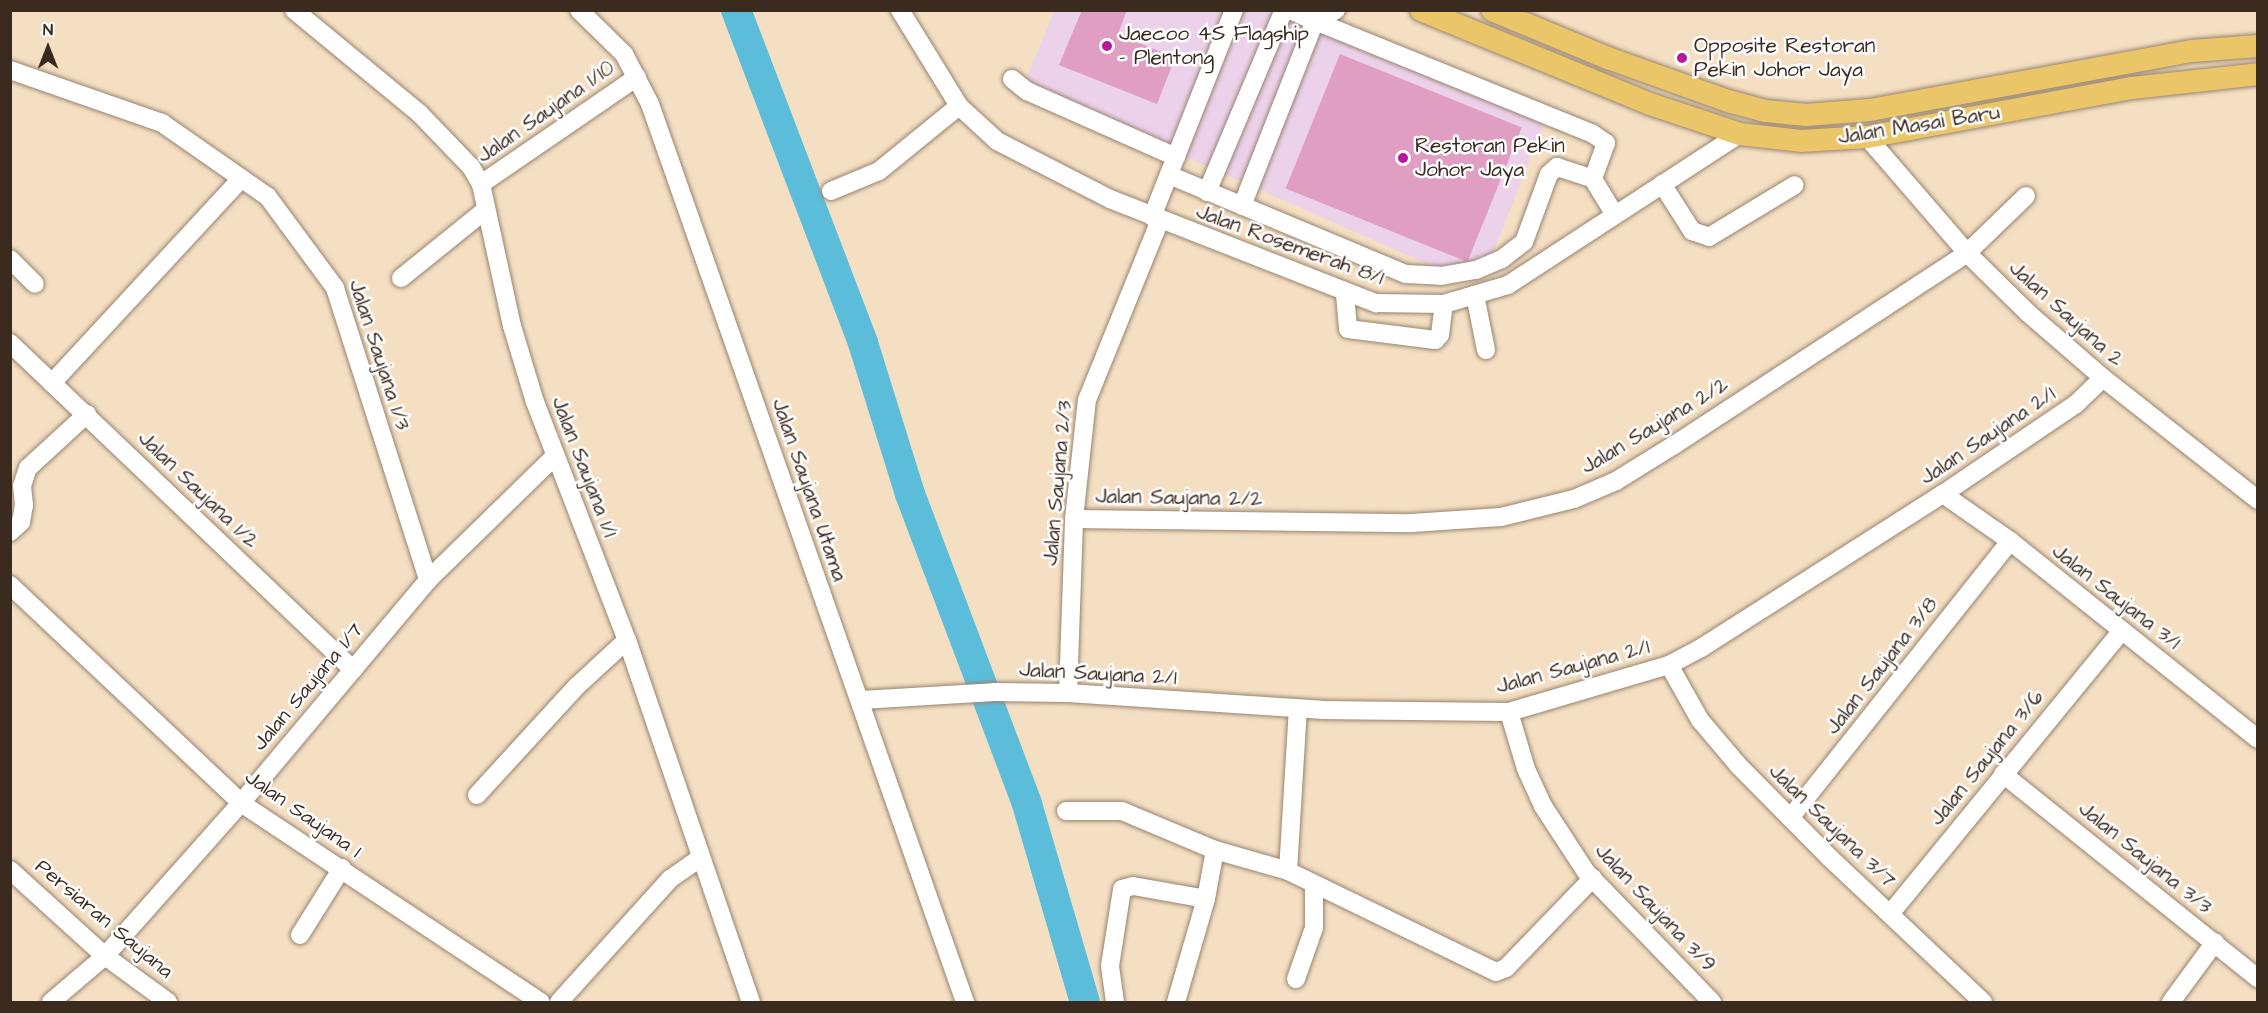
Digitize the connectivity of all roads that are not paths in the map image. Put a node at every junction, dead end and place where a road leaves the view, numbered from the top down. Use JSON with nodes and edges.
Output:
{"nodes":[{"id":1,"x":294,"y":10,"type":"edge"},
{"id":2,"x":579,"y":10,"type":"edge"},
{"id":3,"x":900,"y":10,"type":"edge"},
{"id":4,"x":1234,"y":10,"type":"edge"},
{"id":5,"x":1284,"y":10,"type":"edge"},
{"id":6,"x":1290,"y":10,"type":"edge"},
{"id":7,"x":1336,"y":10,"type":"edge"},
{"id":8,"x":1421,"y":10,"type":"edge"},
{"id":9,"x":1492,"y":10,"type":"edge"},
{"id":10,"x":1316,"y":21,"type":"junction"},
{"id":11,"x":2258,"y":46,"type":"edge"},
{"id":12,"x":10,"y":70,"type":"edge"},
{"id":13,"x":2258,"y":74,"type":"edge"},
{"id":14,"x":636,"y":77,"type":"junction"},
{"id":15,"x":1012,"y":79,"type":"dead end"},
{"id":16,"x":959,"y":106,"type":"junction"},
{"id":17,"x":1740,"y":134,"type":"junction"},
{"id":18,"x":1867,"y":137,"type":"junction"},
{"id":19,"x":1176,"y":157,"type":"junction"},
{"id":20,"x":1169,"y":175,"type":"junction"},
{"id":21,"x":241,"y":179,"type":"junction"},
{"id":22,"x":1593,"y":179,"type":"junction"},
{"id":23,"x":481,"y":184,"type":"junction"},
{"id":24,"x":1662,"y":184,"type":"junction"},
{"id":25,"x":1795,"y":185,"type":"dead end"},
{"id":26,"x":831,"y":191,"type":"dead end"},
{"id":27,"x":1208,"y":192,"type":"junction"},
{"id":28,"x":2026,"y":196,"type":"dead end"},
{"id":29,"x":1242,"y":206,"type":"junction"},
{"id":30,"x":484,"y":211,"type":"junction"},
{"id":31,"x":1615,"y":215,"type":"junction"},
{"id":32,"x":1156,"y":218,"type":"junction"},
{"id":33,"x":1967,"y":253,"type":"junction"},
{"id":34,"x":10,"y":259,"type":"edge"},
{"id":35,"x":401,"y":278,"type":"dead end"},
{"id":36,"x":35,"y":284,"type":"dead end"},
{"id":37,"x":1345,"y":294,"type":"junction"},
{"id":38,"x":1474,"y":295,"type":"junction"},
{"id":39,"x":1444,"y":304,"type":"junction"},
{"id":40,"x":10,"y":343,"type":"edge"},
{"id":41,"x":1486,"y":350,"type":"dead end"},
{"id":42,"x":2103,"y":378,"type":"junction"},
{"id":43,"x":52,"y":383,"type":"junction"},
{"id":44,"x":87,"y":414,"type":"junction"},
{"id":45,"x":554,"y":457,"type":"junction"},
{"id":46,"x":1943,"y":494,"type":"junction"},
{"id":47,"x":2258,"y":500,"type":"edge"},
{"id":48,"x":1074,"y":519,"type":"junction"},
{"id":49,"x":10,"y":532,"type":"edge"},
{"id":50,"x":2010,"y":541,"type":"junction"},
{"id":51,"x":428,"y":580,"type":"junction"},
{"id":52,"x":10,"y":585,"type":"edge"},
{"id":53,"x":2121,"y":632,"type":"junction"},
{"id":54,"x":627,"y":640,"type":"junction"},
{"id":55,"x":1669,"y":665,"type":"junction"},
{"id":56,"x":353,"y":670,"type":"junction"},
{"id":57,"x":1068,"y":693,"type":"junction"},
{"id":58,"x":861,"y":700,"type":"junction"},
{"id":59,"x":1298,"y":709,"type":"junction"},
{"id":60,"x":1509,"y":712,"type":"junction"},
{"id":61,"x":2258,"y":739,"type":"edge"},
{"id":62,"x":2003,"y":774,"type":"junction"},
{"id":63,"x":477,"y":795,"type":"dead end"},
{"id":64,"x":242,"y":803,"type":"junction"},
{"id":65,"x":1066,"y":811,"type":"dead end"},
{"id":66,"x":1790,"y":818,"type":"junction"},
{"id":67,"x":1215,"y":850,"type":"junction"},
{"id":68,"x":700,"y":858,"type":"junction"},
{"id":69,"x":342,"y":868,"type":"junction"},
{"id":70,"x":10,"y":870,"type":"edge"},
{"id":71,"x":1288,"y":871,"type":"junction"},
{"id":72,"x":1593,"y":878,"type":"junction"},
{"id":73,"x":1314,"y":886,"type":"junction"},
{"id":74,"x":1206,"y":899,"type":"junction"},
{"id":75,"x":1890,"y":914,"type":"junction"},
{"id":76,"x":300,"y":935,"type":"dead end"},
{"id":77,"x":2215,"y":942,"type":"junction"},
{"id":78,"x":105,"y":956,"type":"junction"},
{"id":79,"x":2258,"y":978,"type":"edge"},
{"id":80,"x":1296,"y":979,"type":"dead end"},
{"id":81,"x":51,"y":1002,"type":"edge"},
{"id":82,"x":168,"y":1002,"type":"edge"},
{"id":83,"x":541,"y":1002,"type":"edge"},
{"id":84,"x":559,"y":1002,"type":"edge"},
{"id":85,"x":751,"y":1002,"type":"edge"},
{"id":86,"x":965,"y":1002,"type":"edge"},
{"id":87,"x":1115,"y":1002,"type":"edge"},
{"id":88,"x":1176,"y":1002,"type":"edge"},
{"id":89,"x":1712,"y":1002,"type":"edge"},
{"id":90,"x":1983,"y":1002,"type":"edge"},
{"id":91,"x":2171,"y":1002,"type":"edge"}],
"edges":[{"from":1,"to":23,"type":"street","name":"Jalan Saujana 1/1"},
{"from":2,"to":14,"type":"street","name":"Jalan Saujana Utama"},
{"from":3,"to":16,"type":"street","name":"Jalan Rosemerah 8/1"},
{"from":4,"to":19,"type":"street","name":"Jalan Saujana 2/3"},
{"from":5,"to":27,"type":"street"},
{"from":6,"to":10,"type":"street"},
{"from":7,"to":10,"type":"street"},
{"from":8,"to":17,"type":"main road","name":"Jalan Masai Baru"},
{"from":9,"to":11,"type":"main road","name":"Jalan Masai Baru"},
{"from":10,"to":22,"type":"street"},
{"from":10,"to":29,"type":"street"},
{"from":12,"to":21,"type":"street","name":"Jalan Saujana 1/3"},
{"from":13,"to":18,"type":"main road","name":"Jalan Masai Baru"},
{"from":14,"to":23,"type":"street","name":"Jalan Saujana 1/10"},
{"from":14,"to":58,"type":"street","name":"Jalan Saujana Utama"},
{"from":15,"to":19,"type":"street"},
{"from":16,"to":26,"type":"street"},
{"from":16,"to":32,"type":"street","name":"Jalan Rosemerah 8/1"},
{"from":17,"to":18,"type":"main road","name":"Jalan Masai Baru"},
{"from":17,"to":24,"type":"street","name":"Jalan Rosemerah 8/1"},
{"from":18,"to":33,"type":"street","name":"Jalan Saujana 2"},
{"from":19,"to":20,"type":"street","name":"Jalan Saujana 2/3"},
{"from":20,"to":27,"type":"street"},
{"from":20,"to":32,"type":"street","name":"Jalan Saujana 2/3"},
{"from":21,"to":43,"type":"street"},
{"from":21,"to":51,"type":"street","name":"Jalan Saujana 1/3"},
{"from":22,"to":29,"type":"street"},
{"from":22,"to":31,"type":"street"},
{"from":23,"to":30,"type":"street","name":"Jalan Saujana 1/1"},
{"from":24,"to":25,"type":"street"},
{"from":24,"to":31,"type":"street","name":"Jalan Rosemerah 8/1"},
{"from":27,"to":29,"type":"street"},
{"from":28,"to":33,"type":"street","name":"Jalan Saujana 2/2"},
{"from":30,"to":35,"type":"street"},
{"from":30,"to":45,"type":"street","name":"Jalan Saujana 1/1"},
{"from":31,"to":38,"type":"street","name":"Jalan Rosemerah 8/1"},
{"from":32,"to":37,"type":"street","name":"Jalan Rosemerah 8/1"},
{"from":32,"to":48,"type":"street","name":"Jalan Saujana 2/3"},
{"from":33,"to":42,"type":"street","name":"Jalan Saujana 2"},
{"from":33,"to":48,"type":"street","name":"Jalan Saujana 2/2"},
{"from":34,"to":36,"type":"street"},
{"from":37,"to":39,"type":"street","name":"Jalan Rosemerah 8/1"},
{"from":37,"to":39,"type":"street"},
{"from":38,"to":39,"type":"street","name":"Jalan Rosemerah 8/1"},
{"from":38,"to":41,"type":"street"},
{"from":40,"to":43,"type":"street","name":"Jalan Saujana 1/2"},
{"from":42,"to":46,"type":"street","name":"Jalan Saujana 2/1"},
{"from":42,"to":47,"type":"street","name":"Jalan Saujana 2"},
{"from":43,"to":44,"type":"street","name":"Jalan Saujana 1/2"},
{"from":44,"to":49,"type":"street"},
{"from":44,"to":56,"type":"street","name":"Jalan Saujana 1/2"},
{"from":45,"to":51,"type":"street","name":"Jalan Saujana 1/7"},
{"from":45,"to":54,"type":"street","name":"Jalan Saujana 1/1"},
{"from":46,"to":50,"type":"street","name":"Jalan Saujana 3/1"},
{"from":46,"to":55,"type":"street","name":"Jalan Saujana 2/1"},
{"from":48,"to":57,"type":"street","name":"Jalan Saujana 2/3"},
{"from":50,"to":53,"type":"street","name":"Jalan Saujana 3/1"},
{"from":50,"to":66,"type":"street","name":"Jalan Saujana 3/8"},
{"from":51,"to":56,"type":"street","name":"Jalan Saujana 1/7"},
{"from":52,"to":64,"type":"street","name":"Jalan Saujana 1"},
{"from":53,"to":61,"type":"street","name":"Jalan Saujana 3/1"},
{"from":53,"to":62,"type":"street","name":"Jalan Saujana 3/6"},
{"from":54,"to":63,"type":"street"},
{"from":54,"to":68,"type":"street","name":"Jalan Saujana 1/1"},
{"from":55,"to":60,"type":"street","name":"Jalan Saujana 2/1"},
{"from":55,"to":66,"type":"street","name":"Jalan Saujana 3/7"},
{"from":56,"to":64,"type":"street","name":"Jalan Saujana 1/7"},
{"from":57,"to":58,"type":"street","name":"Jalan Saujana 2/1"},
{"from":57,"to":59,"type":"street","name":"Jalan Saujana 2/1"},
{"from":58,"to":86,"type":"street","name":"Jalan Saujana Utama"},
{"from":59,"to":60,"type":"street","name":"Jalan Saujana 2/1"},
{"from":59,"to":71,"type":"street"},
{"from":60,"to":72,"type":"street","name":"Jalan Saujana 3/9"},
{"from":62,"to":75,"type":"street","name":"Jalan Saujana 3/6"},
{"from":62,"to":77,"type":"street","name":"Jalan Saujana 3/3"},
{"from":64,"to":69,"type":"street","name":"Jalan Saujana 1"},
{"from":64,"to":78,"type":"street","name":"Jalan Saujana 1/7"},
{"from":65,"to":67,"type":"street"},
{"from":66,"to":75,"type":"street","name":"Jalan Saujana 3/7"},
{"from":67,"to":71,"type":"street"},
{"from":67,"to":74,"type":"street"},
{"from":68,"to":84,"type":"street"},
{"from":68,"to":85,"type":"street","name":"Jalan Saujana 1/1"},
{"from":69,"to":76,"type":"street"},
{"from":69,"to":83,"type":"street","name":"Jalan Saujana 1"},
{"from":70,"to":78,"type":"street","name":"Persiaran Saujana"},
{"from":71,"to":73,"type":"street"},
{"from":72,"to":73,"type":"street"},
{"from":72,"to":89,"type":"street","name":"Jalan Saujana 3/9"},
{"from":73,"to":80,"type":"street"},
{"from":74,"to":87,"type":"street"},
{"from":74,"to":88,"type":"street"},
{"from":75,"to":90,"type":"street","name":"Jalan Saujana 3/7"},
{"from":77,"to":79,"type":"street","name":"Jalan Saujana 3/3"},
{"from":77,"to":91,"type":"street"},
{"from":78,"to":81,"type":"street","name":"Jalan Saujana 1/7"},
{"from":78,"to":82,"type":"street","name":"Persiaran Saujana"}]}
